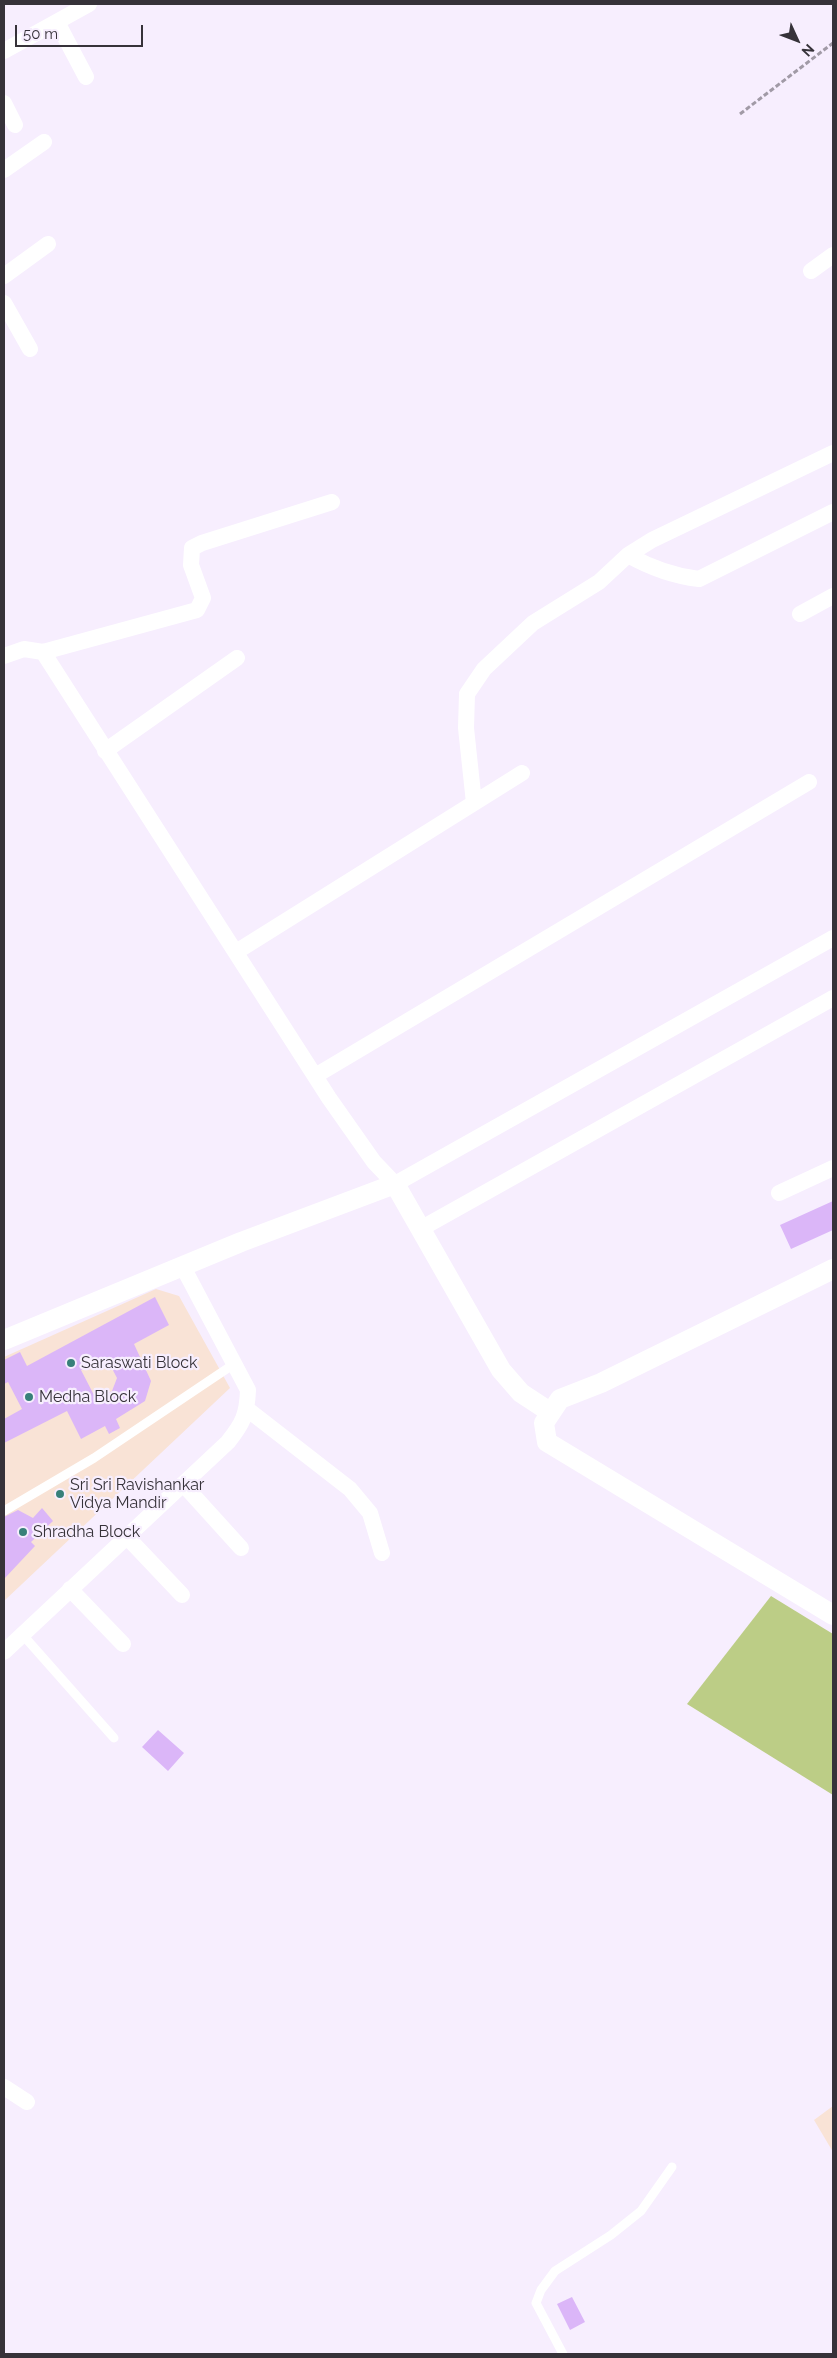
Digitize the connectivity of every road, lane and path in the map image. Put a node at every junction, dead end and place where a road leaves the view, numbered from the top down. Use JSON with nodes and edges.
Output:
{"nodes":[{"id":1,"x":89,"y":4,"type":"edge"},
{"id":2,"x":57,"y":22,"type":"junction"},
{"id":3,"x":833,"y":43,"type":"edge"},
{"id":4,"x":4,"y":51,"type":"edge"},
{"id":5,"x":86,"y":77,"type":"dead end"},
{"id":6,"x":4,"y":103,"type":"edge"},
{"id":7,"x":740,"y":114,"type":"dead end"},
{"id":8,"x":15,"y":125,"type":"dead end"},
{"id":9,"x":44,"y":142,"type":"dead end"},
{"id":10,"x":4,"y":170,"type":"edge"},
{"id":11,"x":48,"y":244,"type":"dead end"},
{"id":12,"x":833,"y":255,"type":"edge"},
{"id":13,"x":811,"y":271,"type":"dead end"},
{"id":14,"x":4,"y":276,"type":"edge"},
{"id":15,"x":4,"y":303,"type":"edge"},
{"id":16,"x":30,"y":349,"type":"dead end"},
{"id":17,"x":833,"y":453,"type":"edge"},
{"id":18,"x":332,"y":502,"type":"dead end"},
{"id":19,"x":833,"y":512,"type":"edge"},
{"id":20,"x":628,"y":555,"type":"junction"},
{"id":21,"x":833,"y":596,"type":"edge"},
{"id":22,"x":800,"y":614,"type":"dead end"},
{"id":23,"x":43,"y":652,"type":"junction"},
{"id":24,"x":4,"y":656,"type":"edge"},
{"id":25,"x":237,"y":658,"type":"dead end"},
{"id":26,"x":105,"y":751,"type":"junction"},
{"id":27,"x":522,"y":772,"type":"dead end"},
{"id":28,"x":809,"y":782,"type":"dead end"},
{"id":29,"x":474,"y":803,"type":"junction"},
{"id":30,"x":833,"y":938,"type":"edge"},
{"id":31,"x":236,"y":952,"type":"junction"},
{"id":32,"x":833,"y":998,"type":"edge"},
{"id":33,"x":315,"y":1076,"type":"junction"},
{"id":34,"x":833,"y":1168,"type":"edge"},
{"id":35,"x":395,"y":1184,"type":"junction"},
{"id":36,"x":779,"y":1193,"type":"dead end"},
{"id":37,"x":422,"y":1228,"type":"junction"},
{"id":38,"x":183,"y":1267,"type":"junction"},
{"id":39,"x":833,"y":1270,"type":"edge"},
{"id":40,"x":4,"y":1340,"type":"edge"},
{"id":41,"x":234,"y":1364,"type":"junction"},
{"id":42,"x":247,"y":1409,"type":"junction"},
{"id":43,"x":550,"y":1412,"type":"junction"},
{"id":44,"x":183,"y":1484,"type":"junction"},
{"id":45,"x":4,"y":1510,"type":"edge"},
{"id":46,"x":127,"y":1537,"type":"junction"},
{"id":47,"x":241,"y":1548,"type":"dead end"},
{"id":48,"x":382,"y":1553,"type":"dead end"},
{"id":49,"x":70,"y":1589,"type":"junction"},
{"id":50,"x":182,"y":1595,"type":"dead end"},
{"id":51,"x":833,"y":1615,"type":"edge"},
{"id":52,"x":22,"y":1634,"type":"junction"},
{"id":53,"x":123,"y":1644,"type":"dead end"},
{"id":54,"x":4,"y":1652,"type":"edge"},
{"id":55,"x":114,"y":1738,"type":"dead end"},
{"id":56,"x":4,"y":2087,"type":"edge"},
{"id":57,"x":27,"y":2102,"type":"dead end"},
{"id":58,"x":672,"y":2167,"type":"dead end"},
{"id":59,"x":563,"y":2354,"type":"edge"}],
"edges":[{"from":1,"to":2,"type":"street"},
{"from":2,"to":4,"type":"street"},
{"from":2,"to":5,"type":"street"},
{"from":3,"to":7,"type":"path"},
{"from":6,"to":8,"type":"street"},
{"from":9,"to":10,"type":"street"},
{"from":11,"to":14,"type":"street"},
{"from":12,"to":13,"type":"street"},
{"from":15,"to":16,"type":"street"},
{"from":17,"to":20,"type":"street"},
{"from":18,"to":23,"type":"street"},
{"from":19,"to":20,"type":"street"},
{"from":20,"to":29,"type":"street"},
{"from":21,"to":22,"type":"street"},
{"from":23,"to":24,"type":"street"},
{"from":23,"to":26,"type":"street"},
{"from":25,"to":26,"type":"street"},
{"from":26,"to":31,"type":"street"},
{"from":27,"to":29,"type":"street"},
{"from":28,"to":33,"type":"street"},
{"from":29,"to":31,"type":"street"},
{"from":30,"to":35,"type":"street"},
{"from":31,"to":33,"type":"street"},
{"from":32,"to":37,"type":"street"},
{"from":33,"to":35,"type":"street"},
{"from":34,"to":36,"type":"street"},
{"from":35,"to":37,"type":"street"},
{"from":35,"to":38,"type":"street"},
{"from":37,"to":43,"type":"street"},
{"from":38,"to":40,"type":"street"},
{"from":38,"to":41,"type":"street"},
{"from":39,"to":43,"type":"street"},
{"from":41,"to":42,"type":"street"},
{"from":41,"to":45,"type":"lane"},
{"from":42,"to":44,"type":"street"},
{"from":42,"to":48,"type":"street"},
{"from":43,"to":51,"type":"street"},
{"from":44,"to":46,"type":"street"},
{"from":44,"to":47,"type":"street"},
{"from":46,"to":49,"type":"street"},
{"from":46,"to":50,"type":"street"},
{"from":49,"to":52,"type":"street"},
{"from":49,"to":53,"type":"street"},
{"from":52,"to":54,"type":"street"},
{"from":52,"to":55,"type":"lane"},
{"from":56,"to":57,"type":"street"},
{"from":58,"to":59,"type":"lane"}]}
